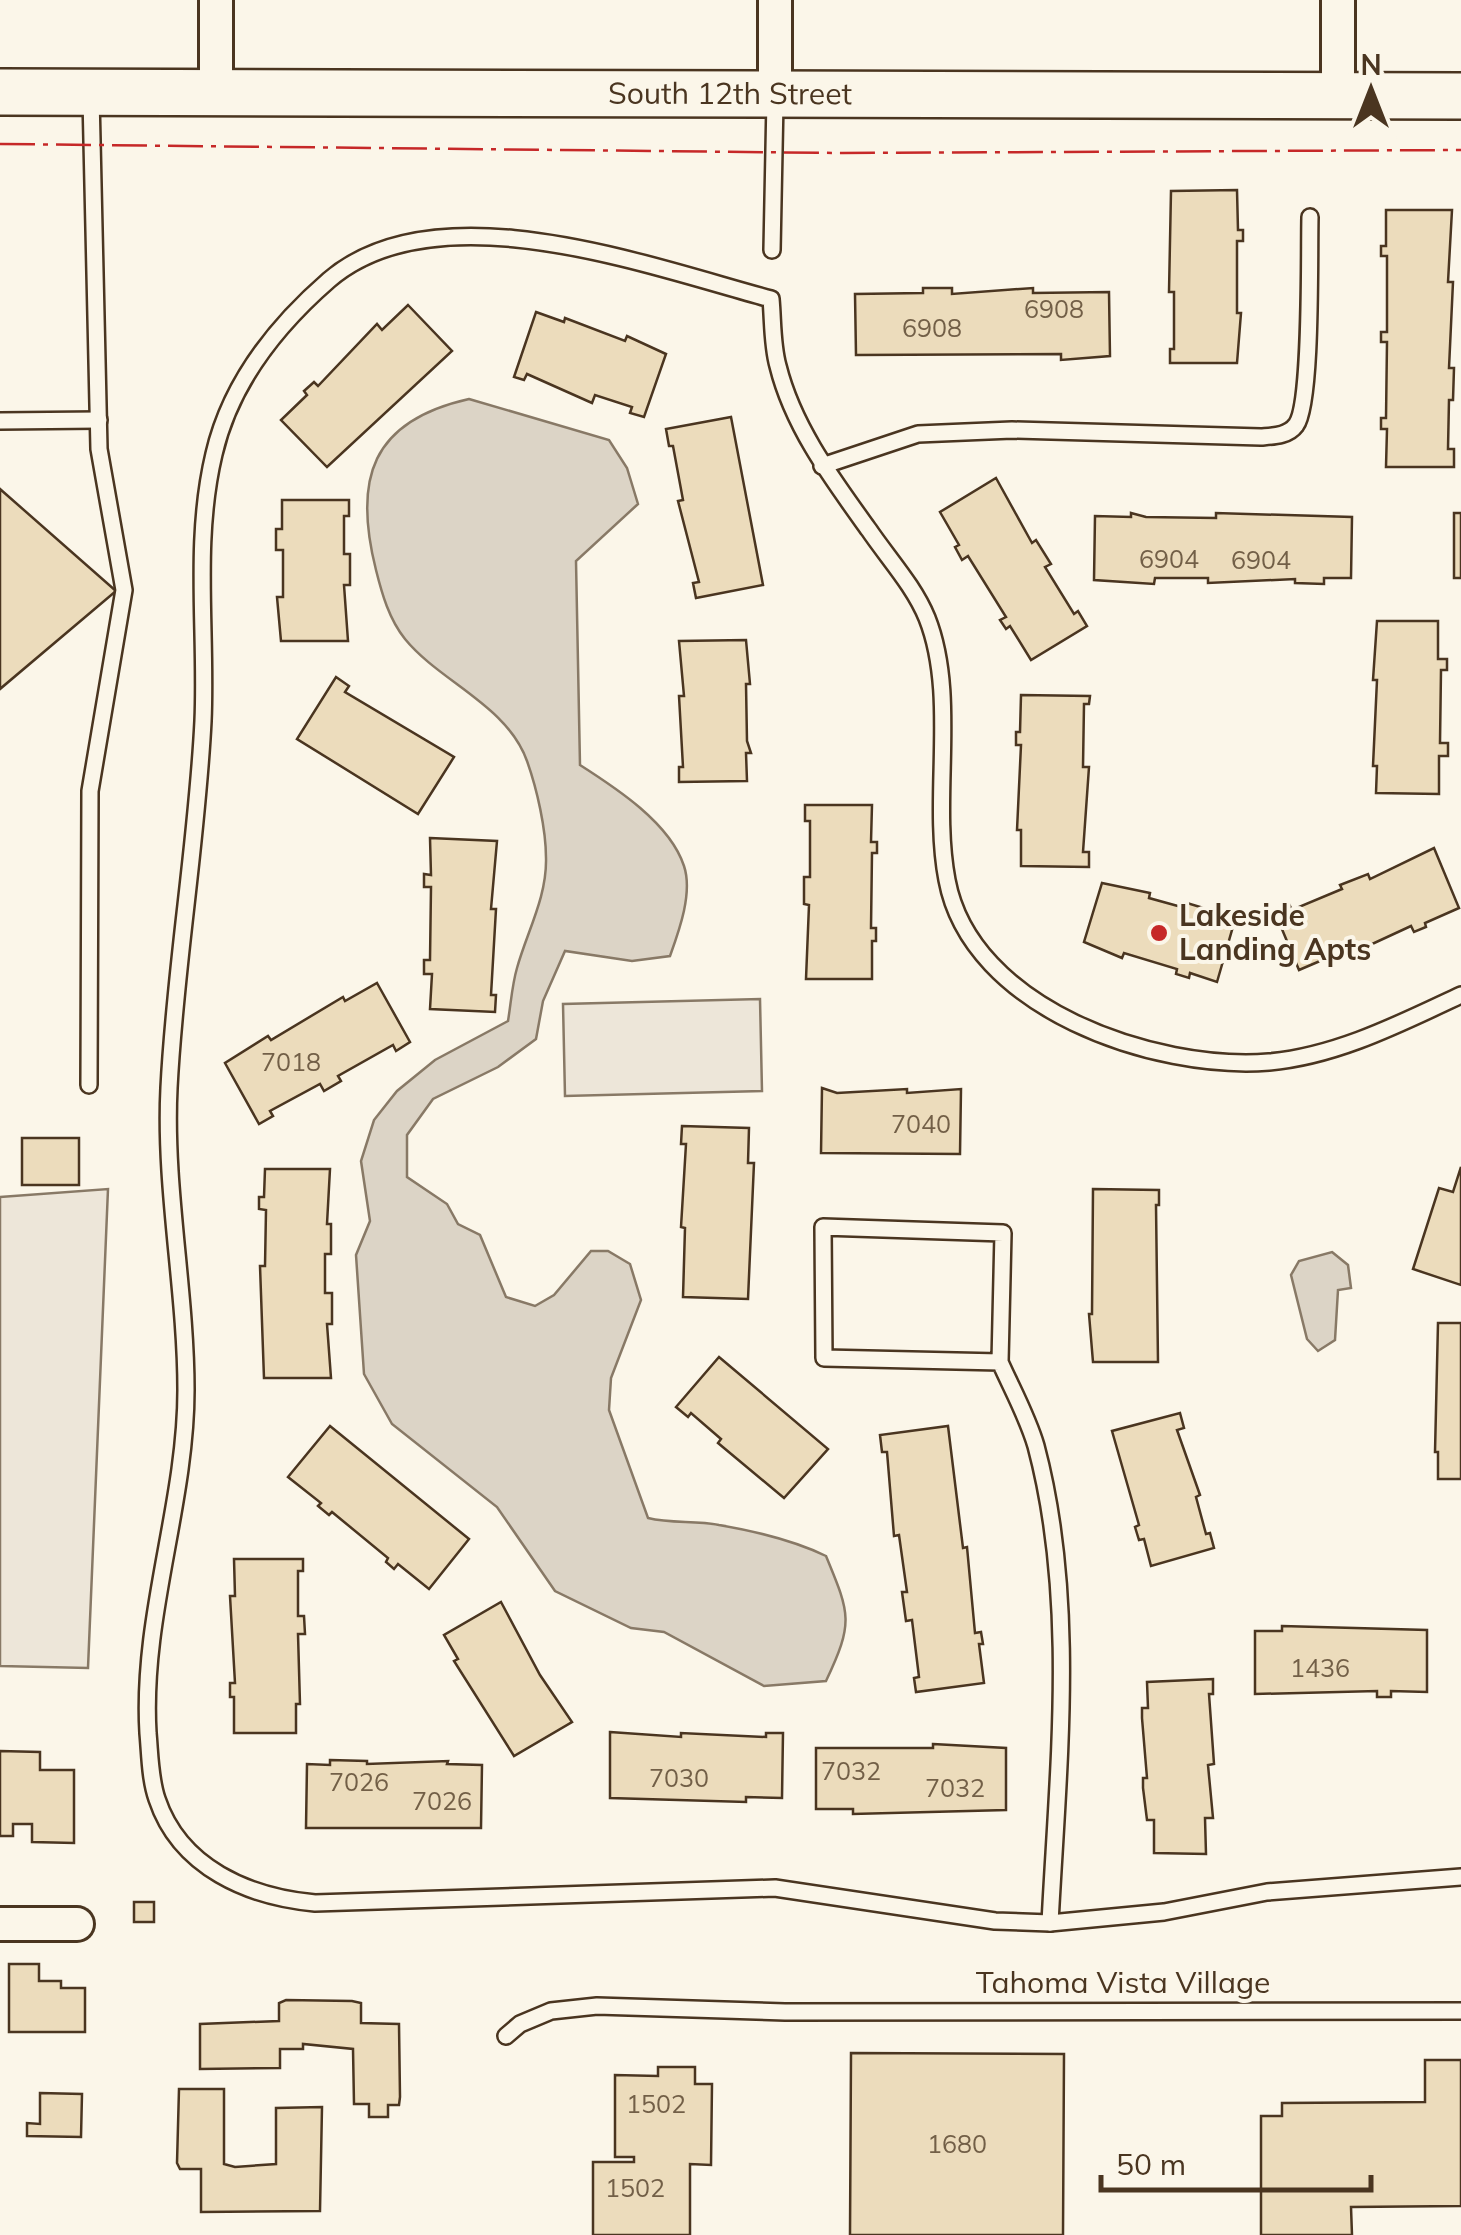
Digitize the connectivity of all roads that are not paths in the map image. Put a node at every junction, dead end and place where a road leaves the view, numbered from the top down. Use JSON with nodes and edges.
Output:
{"nodes":[{"id":1,"x":216,"y":0,"type":"edge"},
{"id":2,"x":775,"y":0,"type":"edge"},
{"id":3,"x":1338,"y":0,"type":"edge"},
{"id":4,"x":0,"y":92,"type":"edge"},
{"id":5,"x":91,"y":92,"type":"junction"},
{"id":6,"x":216,"y":92,"type":"junction"},
{"id":7,"x":775,"y":93,"type":"junction"},
{"id":8,"x":1338,"y":96,"type":"junction"},
{"id":9,"x":1461,"y":96,"type":"edge"},
{"id":10,"x":1310,"y":218,"type":"dead end"},
{"id":11,"x":772,"y":250,"type":"dead end"},
{"id":12,"x":99,"y":420,"type":"junction"},
{"id":13,"x":0,"y":421,"type":"edge"},
{"id":14,"x":822,"y":466,"type":"junction"},
{"id":15,"x":1461,"y":995,"type":"edge"},
{"id":16,"x":89,"y":1086,"type":"dead end"},
{"id":17,"x":1000,"y":1362,"type":"junction"},
{"id":18,"x":1461,"y":1877,"type":"edge"},
{"id":19,"x":0,"y":1924,"type":"edge"},
{"id":20,"x":77,"y":1924,"type":"dead end"},
{"id":21,"x":1050,"y":1924,"type":"junction"},
{"id":22,"x":1461,"y":2011,"type":"edge"},
{"id":23,"x":506,"y":2036,"type":"dead end"}],
"edges":[{"from":1,"to":6,"type":"street"},
{"from":2,"to":7,"type":"street"},
{"from":3,"to":8,"type":"street"},
{"from":4,"to":5,"type":"main road","name":"South 12th Street"},
{"from":5,"to":6,"type":"main road","name":"South 12th Street"},
{"from":5,"to":12,"type":"lane"},
{"from":6,"to":7,"type":"main road","name":"South 12th Street"},
{"from":7,"to":8,"type":"main road","name":"South 12th Street"},
{"from":7,"to":11,"type":"lane"},
{"from":8,"to":9,"type":"main road","name":"South 12th Street"},
{"from":10,"to":14,"type":"lane"},
{"from":12,"to":13,"type":"lane"},
{"from":12,"to":16,"type":"lane"},
{"from":14,"to":15,"type":"lane"},
{"from":14,"to":21,"type":"lane"},
{"from":17,"to":17,"type":"lane"},
{"from":17,"to":21,"type":"lane"},
{"from":18,"to":21,"type":"lane"},
{"from":19,"to":20,"type":"street"},
{"from":22,"to":23,"type":"lane","name":"Tahoma Vista Village"}]}
